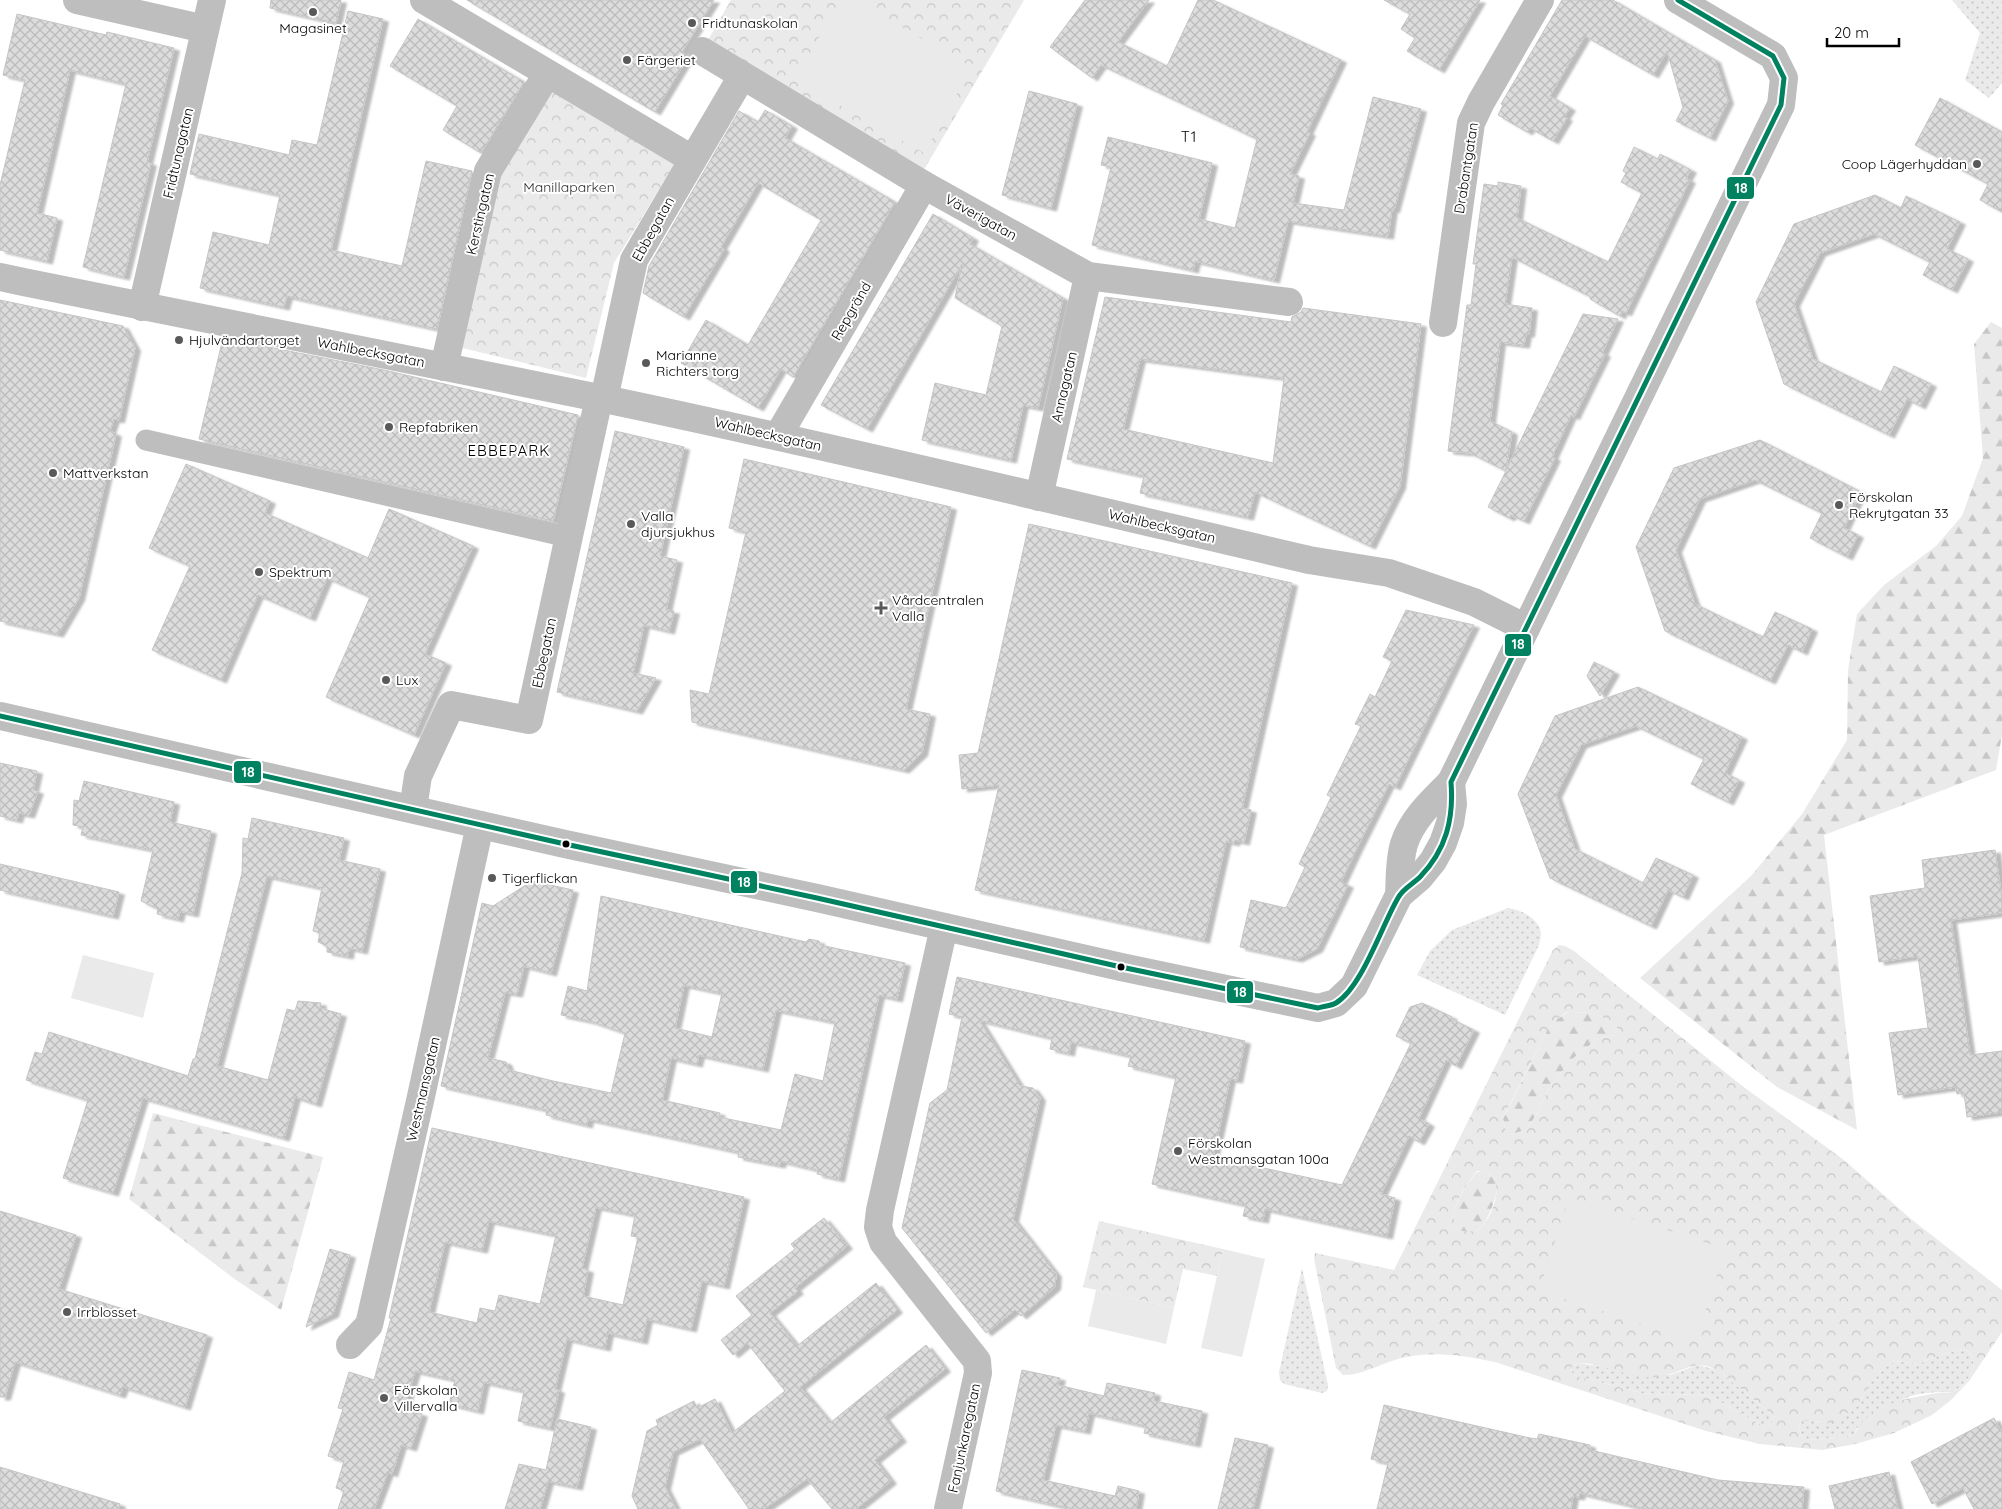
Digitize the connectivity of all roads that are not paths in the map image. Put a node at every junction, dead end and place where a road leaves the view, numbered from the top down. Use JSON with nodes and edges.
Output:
{"nodes":[{"id":1,"x":77,"y":0,"type":"edge"},
{"id":2,"x":212,"y":0,"type":"edge"},
{"id":3,"x":424,"y":0,"type":"edge"},
{"id":4,"x":1540,"y":0,"type":"edge"},
{"id":5,"x":1678,"y":0,"type":"edge"},
{"id":6,"x":205,"y":29,"type":"junction"},
{"id":7,"x":702,"y":51,"type":"dead end"},
{"id":8,"x":547,"y":74,"type":"junction"},
{"id":9,"x":742,"y":76,"type":"junction"},
{"id":10,"x":692,"y":159,"type":"junction"},
{"id":11,"x":924,"y":185,"type":"junction"},
{"id":12,"x":1088,"y":276,"type":"junction"},
{"id":13,"x":0,"y":277,"type":"edge"},
{"id":14,"x":1289,"y":302,"type":"dead end"},
{"id":15,"x":142,"y":306,"type":"junction"},
{"id":16,"x":1443,"y":323,"type":"dead end"},
{"id":17,"x":444,"y":367,"type":"junction"},
{"id":18,"x":602,"y":398,"type":"junction"},
{"id":19,"x":778,"y":436,"type":"junction"},
{"id":20,"x":146,"y":440,"type":"dead end"},
{"id":21,"x":1039,"y":498,"type":"junction"},
{"id":22,"x":568,"y":537,"type":"junction"},
{"id":23,"x":1526,"y":628,"type":"junction"},
{"id":24,"x":0,"y":716,"type":"edge"},
{"id":25,"x":413,"y":809,"type":"junction"},
{"id":26,"x":480,"y":825,"type":"junction"},
{"id":27,"x":944,"y":927,"type":"junction"},
{"id":28,"x":350,"y":1345,"type":"dead end"},
{"id":29,"x":948,"y":1509,"type":"edge"}],
"edges":[{"from":1,"to":6,"type":"street"},
{"from":2,"to":6,"type":"street","name":"Fridtunagatan"},
{"from":3,"to":8,"type":"street"},
{"from":4,"to":16,"type":"street","name":"Drabantgatan"},
{"from":5,"to":23,"type":"street"},
{"from":6,"to":15,"type":"street","name":"Fridtunagatan"},
{"from":7,"to":9,"type":"street","name":"Väverigatan"},
{"from":8,"to":10,"type":"street"},
{"from":8,"to":17,"type":"street","name":"Kerstingatan"},
{"from":9,"to":10,"type":"street","name":"Ebbegatan"},
{"from":9,"to":11,"type":"street","name":"Väverigatan"},
{"from":10,"to":18,"type":"street","name":"Ebbegatan"},
{"from":11,"to":12,"type":"street","name":"Väverigatan"},
{"from":11,"to":19,"type":"street","name":"Repgränd"},
{"from":12,"to":14,"type":"street","name":"Väverigatan"},
{"from":12,"to":21,"type":"street","name":"Annagatan"},
{"from":13,"to":15,"type":"street","name":"Wahlbecksgatan"},
{"from":15,"to":17,"type":"street","name":"Wahlbecksgatan"},
{"from":17,"to":18,"type":"street","name":"Wahlbecksgatan"},
{"from":18,"to":19,"type":"street","name":"Wahlbecksgatan"},
{"from":18,"to":22,"type":"street","name":"Ebbegatan"},
{"from":19,"to":21,"type":"street","name":"Wahlbecksgatan"},
{"from":20,"to":22,"type":"street"},
{"from":21,"to":23,"type":"street","name":"Wahlbecksgatan"},
{"from":22,"to":25,"type":"street","name":"Ebbegatan"},
{"from":23,"to":27,"type":"street"},
{"from":24,"to":25,"type":"street"},
{"from":25,"to":26,"type":"street"},
{"from":26,"to":27,"type":"street"},
{"from":26,"to":28,"type":"street","name":"Westmansgatan"},
{"from":27,"to":29,"type":"street","name":"Fanjunkaregatan"}]}
